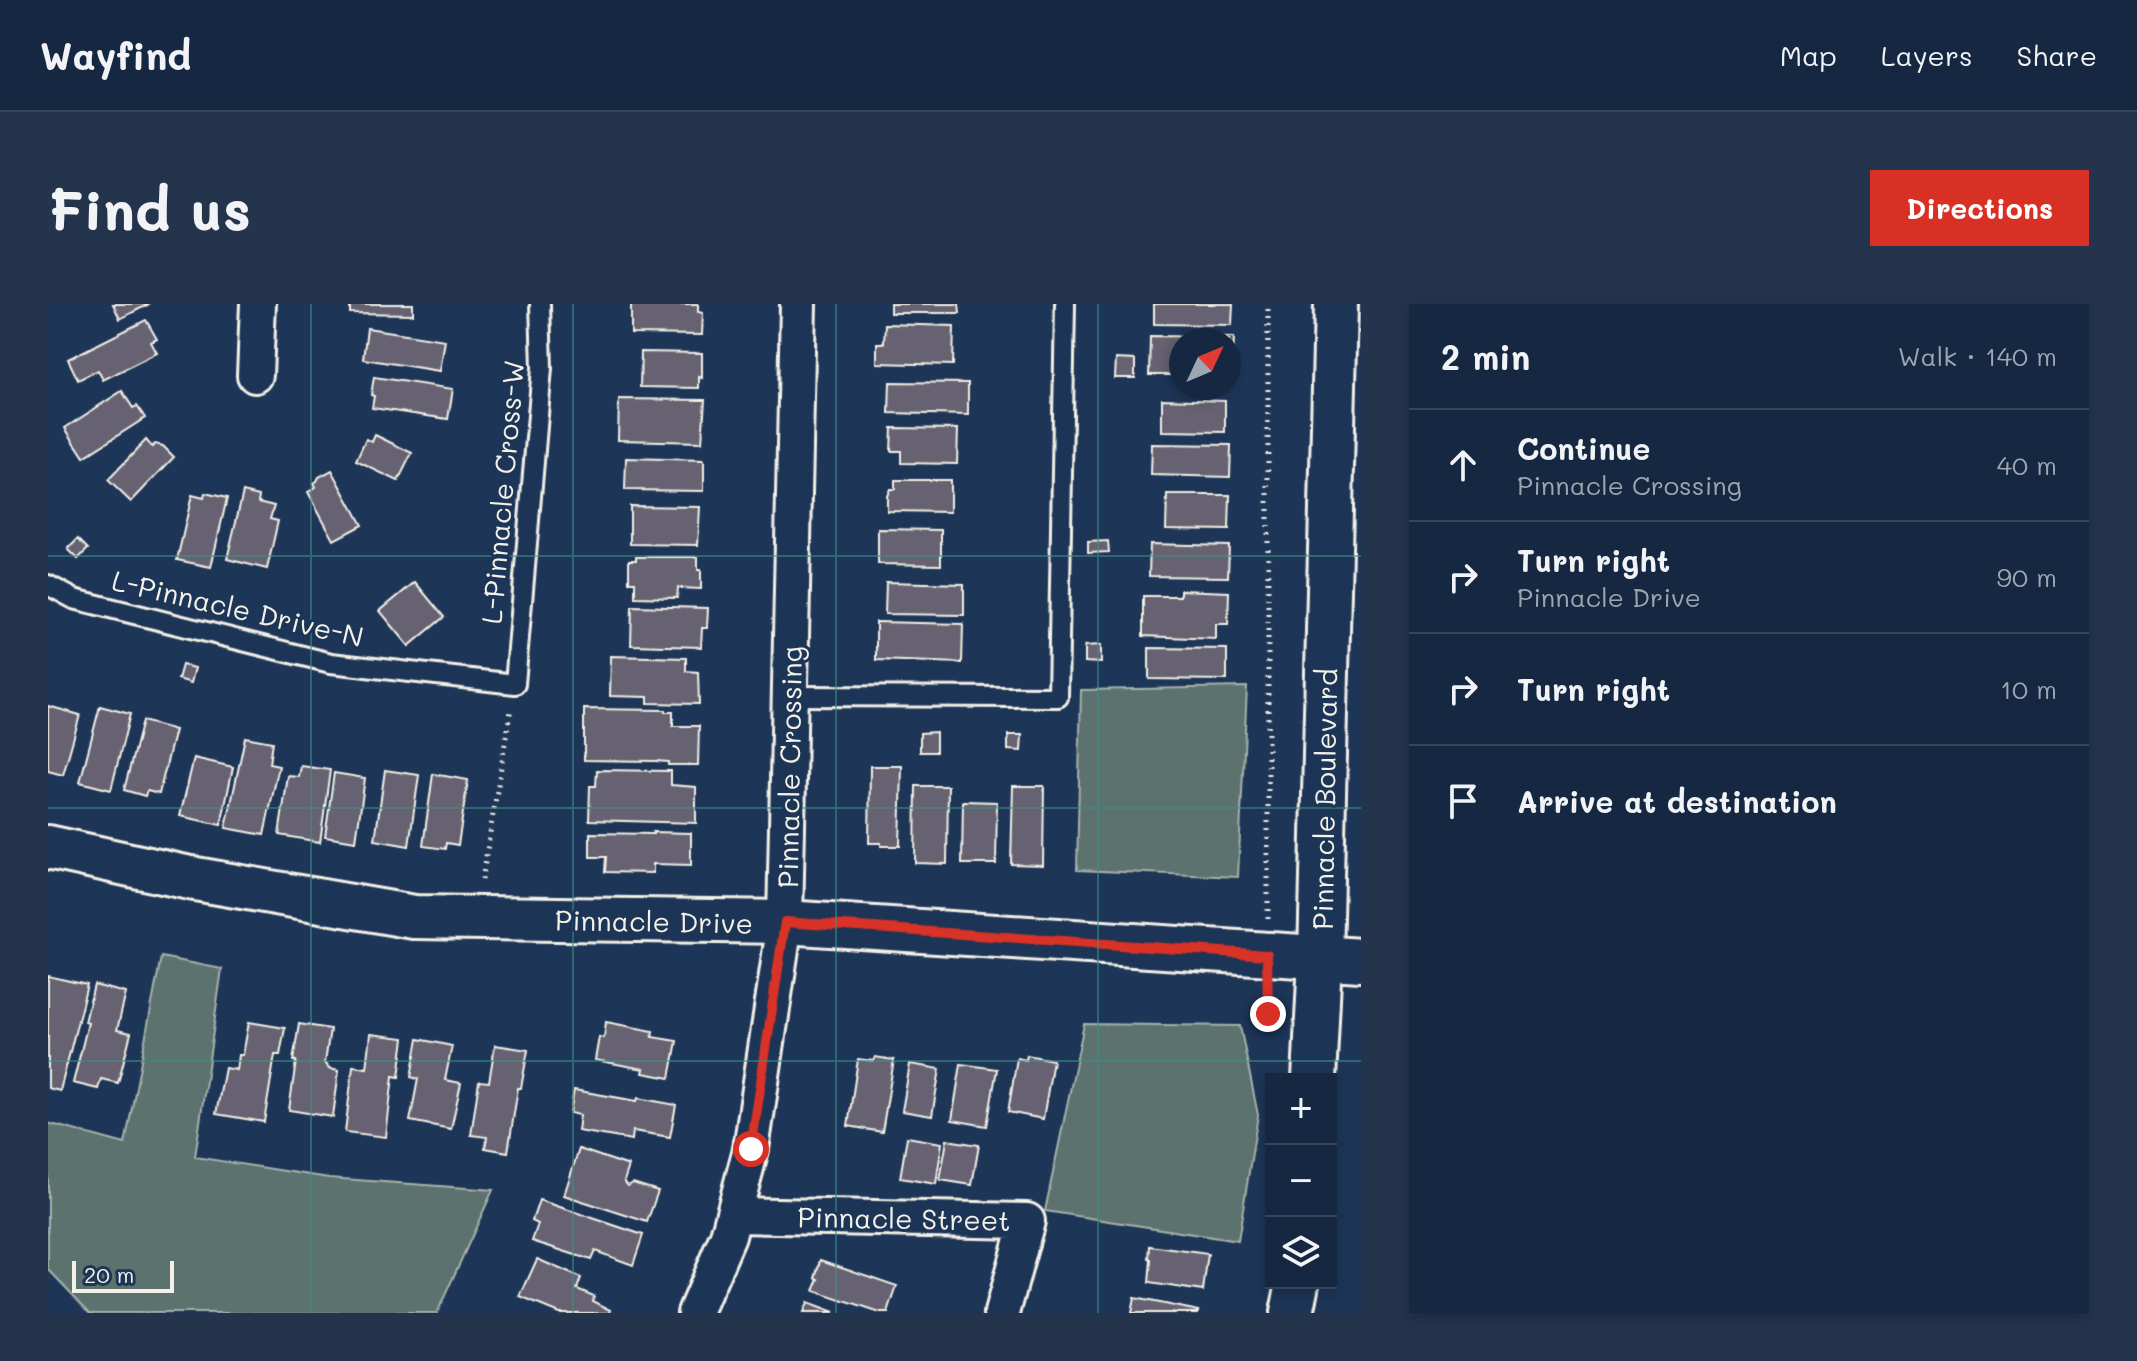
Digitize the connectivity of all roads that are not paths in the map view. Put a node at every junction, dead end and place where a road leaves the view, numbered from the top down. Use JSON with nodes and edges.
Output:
{"nodes":[{"id":1,"x":258,"y":304,"type":"edge"},
{"id":2,"x":540,"y":304,"type":"edge"},
{"id":3,"x":798,"y":304,"type":"edge"},
{"id":4,"x":1065,"y":304,"type":"edge"},
{"id":5,"x":1336,"y":304,"type":"edge"},
{"id":6,"x":255,"y":375,"type":"dead end"},
{"id":7,"x":48,"y":585,"type":"edge"},
{"id":8,"x":515,"y":684,"type":"joint"},
{"id":9,"x":790,"y":696,"type":"junction"},
{"id":10,"x":48,"y":847,"type":"edge"},
{"id":11,"x":785,"y":922,"type":"junction"},
{"id":12,"x":1320,"y":959,"type":"junction"},
{"id":13,"x":1361,"y":960,"type":"edge"},
{"id":14,"x":1314,"y":1073,"type":"edge"},
{"id":15,"x":734,"y":1215,"type":"junction"},
{"id":16,"x":1297,"y":1289,"type":"edge"},
{"id":17,"x":695,"y":1313,"type":"edge"},
{"id":18,"x":1002,"y":1313,"type":"edge"},
{"id":19,"x":1292,"y":1313,"type":"edge"}],
"edges":[{"from":1,"to":6,"type":"street"},
{"from":2,"to":8,"type":"lane","name":"L-Pinnacle Cross-W"},
{"from":3,"to":9,"type":"street","name":"Pinnacle Crossing"},
{"from":4,"to":9,"type":"lane"},
{"from":5,"to":12,"type":"street","name":"Pinnacle Boulevard"},
{"from":7,"to":8,"type":"lane","name":"L-Pinnacle Drive-N"},
{"from":9,"to":11,"type":"street","name":"Pinnacle Crossing"},
{"from":10,"to":11,"type":"street","name":"Pinnacle Drive"},
{"from":11,"to":12,"type":"street","name":"Pinnacle Drive"},
{"from":11,"to":15,"type":"street","name":"Pinnacle Crossing"},
{"from":12,"to":13,"type":"street","name":"Pinnacle Drive"},
{"from":12,"to":14,"type":"street"},
{"from":15,"to":17,"type":"street","name":"Pinnacle Crossing"},
{"from":15,"to":18,"type":"street","name":"Pinnacle Street"},
{"from":16,"to":19,"type":"street"}]}
